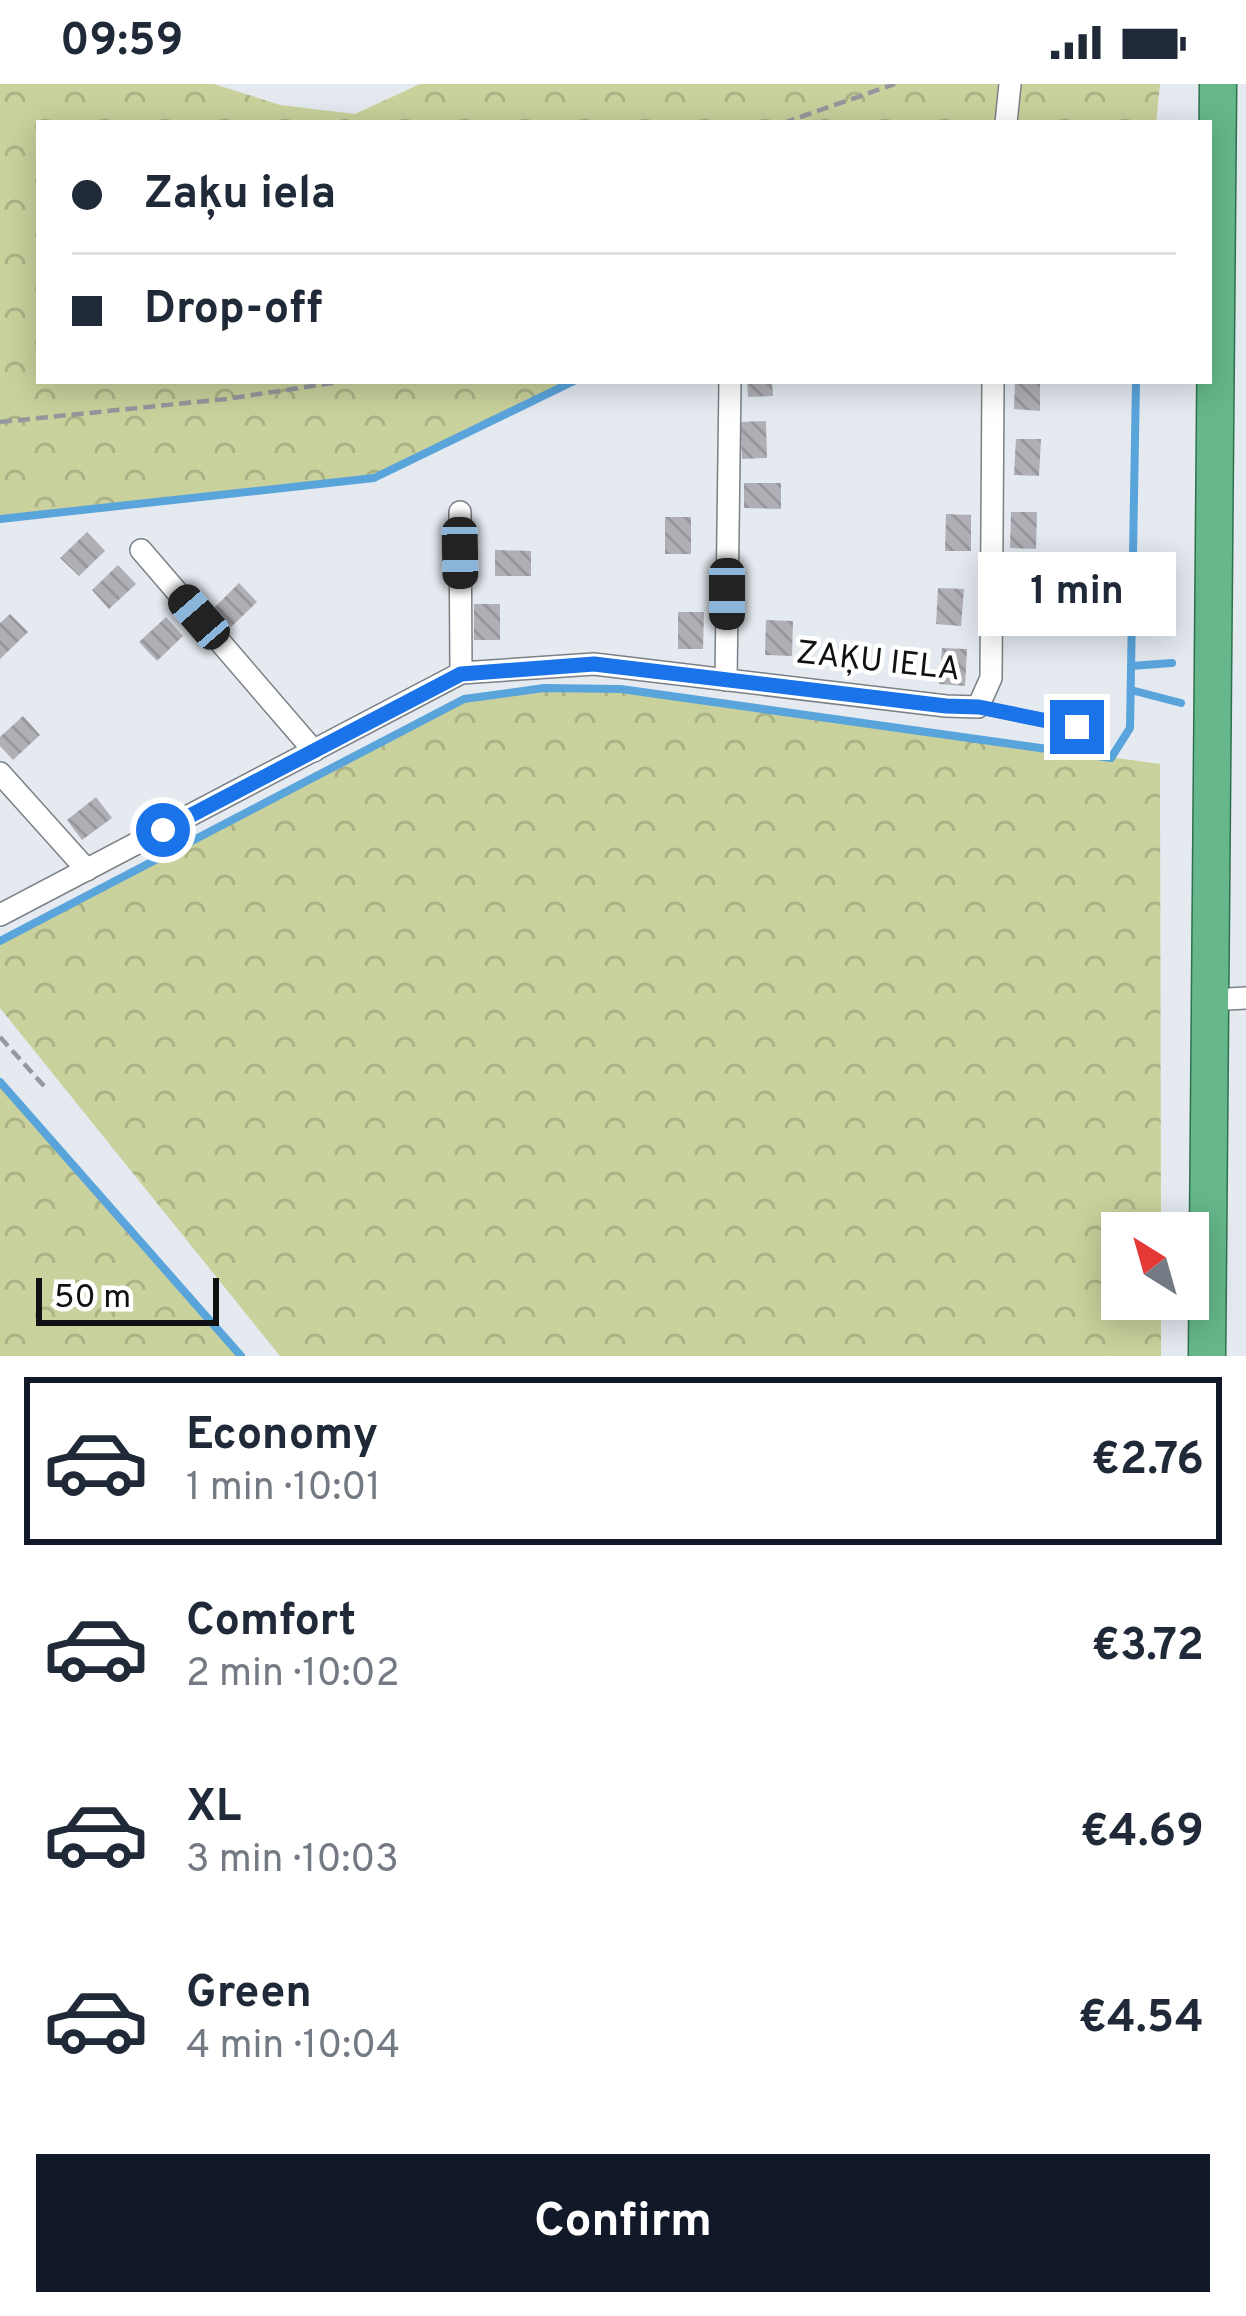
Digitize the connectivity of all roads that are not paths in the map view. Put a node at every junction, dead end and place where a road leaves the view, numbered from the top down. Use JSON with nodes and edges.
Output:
{"nodes":[{"id":1,"x":1010,"y":84,"type":"edge"},
{"id":2,"x":1218,"y":84,"type":"edge"},
{"id":3,"x":1006,"y":120,"type":"edge"},
{"id":4,"x":730,"y":384,"type":"edge"},
{"id":5,"x":993,"y":384,"type":"edge"},
{"id":6,"x":460,"y":512,"type":"dead end"},
{"id":7,"x":141,"y":550,"type":"dead end"},
{"id":8,"x":461,"y":674,"type":"junction"},
{"id":9,"x":726,"y":680,"type":"junction"},
{"id":10,"x":979,"y":707,"type":"junction"},
{"id":11,"x":1077,"y":727,"type":"dead end"},
{"id":12,"x":314,"y":751,"type":"junction"},
{"id":13,"x":0,"y":773,"type":"edge"},
{"id":14,"x":87,"y":870,"type":"junction"},
{"id":15,"x":0,"y":915,"type":"edge"},
{"id":16,"x":1228,"y":999,"type":"edge"},
{"id":17,"x":1207,"y":1356,"type":"edge"}],
"edges":[{"from":1,"to":3,"type":"street"},
{"from":2,"to":16,"type":"highway"},
{"from":4,"to":9,"type":"street"},
{"from":5,"to":10,"type":"street","name":"ZAĶU IELA"},
{"from":6,"to":8,"type":"street"},
{"from":7,"to":12,"type":"street"},
{"from":8,"to":9,"type":"street","name":"ZAĶU IELA"},
{"from":8,"to":12,"type":"street","name":"ZAĶU IELA"},
{"from":9,"to":10,"type":"street","name":"ZAĶU IELA"},
{"from":10,"to":11,"type":"lane"},
{"from":12,"to":14,"type":"street","name":"ZAĶU IELA"},
{"from":13,"to":14,"type":"street"},
{"from":14,"to":15,"type":"street","name":"ZAĶU IELA"},
{"from":16,"to":17,"type":"highway"}]}
